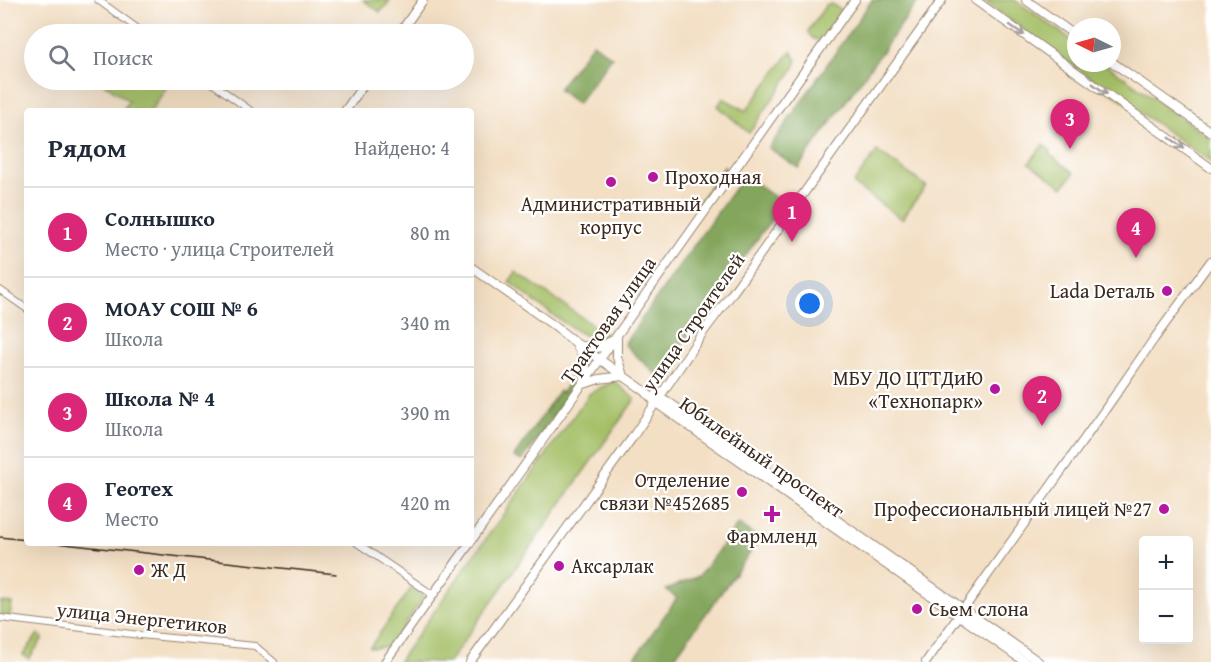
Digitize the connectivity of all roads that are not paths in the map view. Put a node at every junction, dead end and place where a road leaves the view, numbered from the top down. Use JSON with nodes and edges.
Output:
{"nodes":[{"id":1,"x":98,"y":0,"type":"edge"},
{"id":2,"x":423,"y":0,"type":"edge"},
{"id":3,"x":855,"y":0,"type":"edge"},
{"id":4,"x":942,"y":0,"type":"edge"},
{"id":5,"x":975,"y":0,"type":"edge"},
{"id":6,"x":1026,"y":0,"type":"edge"},
{"id":7,"x":131,"y":24,"type":"edge"},
{"id":8,"x":406,"y":24,"type":"edge"},
{"id":9,"x":1067,"y":30,"type":"edge"},
{"id":10,"x":1121,"y":68,"type":"edge"},
{"id":11,"x":222,"y":90,"type":"edge"},
{"id":12,"x":360,"y":90,"type":"edge"},
{"id":13,"x":247,"y":108,"type":"edge"},
{"id":14,"x":347,"y":108,"type":"edge"},
{"id":15,"x":1211,"y":132,"type":"edge"},
{"id":16,"x":1211,"y":168,"type":"edge"},
{"id":17,"x":1211,"y":261,"type":"edge"},
{"id":18,"x":474,"y":269,"type":"edge"},
{"id":19,"x":0,"y":290,"type":"edge"},
{"id":20,"x":24,"y":307,"type":"edge"},
{"id":21,"x":617,"y":337,"type":"junction"},
{"id":22,"x":576,"y":344,"type":"junction"},
{"id":23,"x":600,"y":360,"type":"junction"},
{"id":24,"x":622,"y":376,"type":"junction"},
{"id":25,"x":584,"y":384,"type":"junction"},
{"id":26,"x":658,"y":400,"type":"junction"},
{"id":27,"x":474,"y":536,"type":"edge"},
{"id":28,"x":361,"y":546,"type":"edge"},
{"id":29,"x":467,"y":546,"type":"edge"},
{"id":30,"x":433,"y":595,"type":"junction"},
{"id":31,"x":962,"y":612,"type":"junction"},
{"id":32,"x":0,"y":618,"type":"edge"},
{"id":33,"x":274,"y":662,"type":"edge"},
{"id":34,"x":385,"y":662,"type":"edge"},
{"id":35,"x":470,"y":662,"type":"edge"},
{"id":36,"x":926,"y":662,"type":"edge"},
{"id":37,"x":1025,"y":662,"type":"edge"},
{"id":38,"x":1039,"y":662,"type":"edge"}],
"edges":[{"from":1,"to":7,"type":"street"},
{"from":2,"to":8,"type":"main road"},
{"from":3,"to":21,"type":"main road","name":"Трактовая улица"},
{"from":4,"to":26,"type":"main road","name":"улица Строителей"},
{"from":5,"to":16,"type":"main road","one_way":true},
{"from":6,"to":9,"type":"main road"},
{"from":10,"to":15,"type":"main road"},
{"from":11,"to":13,"type":"street"},
{"from":12,"to":14,"type":"main road"},
{"from":17,"to":31,"type":"main road"},
{"from":18,"to":22,"type":"main road"},
{"from":19,"to":20,"type":"street"},
{"from":21,"to":22,"type":"main road"},
{"from":21,"to":23,"type":"main road","name":"Трактовая улица"},
{"from":21,"to":24,"type":"main road"},
{"from":22,"to":23,"type":"main road"},
{"from":22,"to":25,"type":"main road"},
{"from":23,"to":24,"type":"main road"},
{"from":23,"to":25,"type":"main road","name":"Трактовая улица"},
{"from":24,"to":25,"type":"main road"},
{"from":24,"to":26,"type":"main road"},
{"from":25,"to":27,"type":"main road","name":"Трактовая улица"},
{"from":26,"to":31,"type":"main road"},
{"from":26,"to":35,"type":"main road","name":"улица Строителей"},
{"from":28,"to":30,"type":"street"},
{"from":29,"to":30,"type":"main road","name":"Трактовая улица"},
{"from":30,"to":34,"type":"main road","name":"Трактовая улица"},
{"from":31,"to":36,"type":"main road"},
{"from":31,"to":37,"type":"main road"},
{"from":31,"to":38,"type":"main road"},
{"from":32,"to":33,"type":"street","name":"улица Энергетиков"}]}
